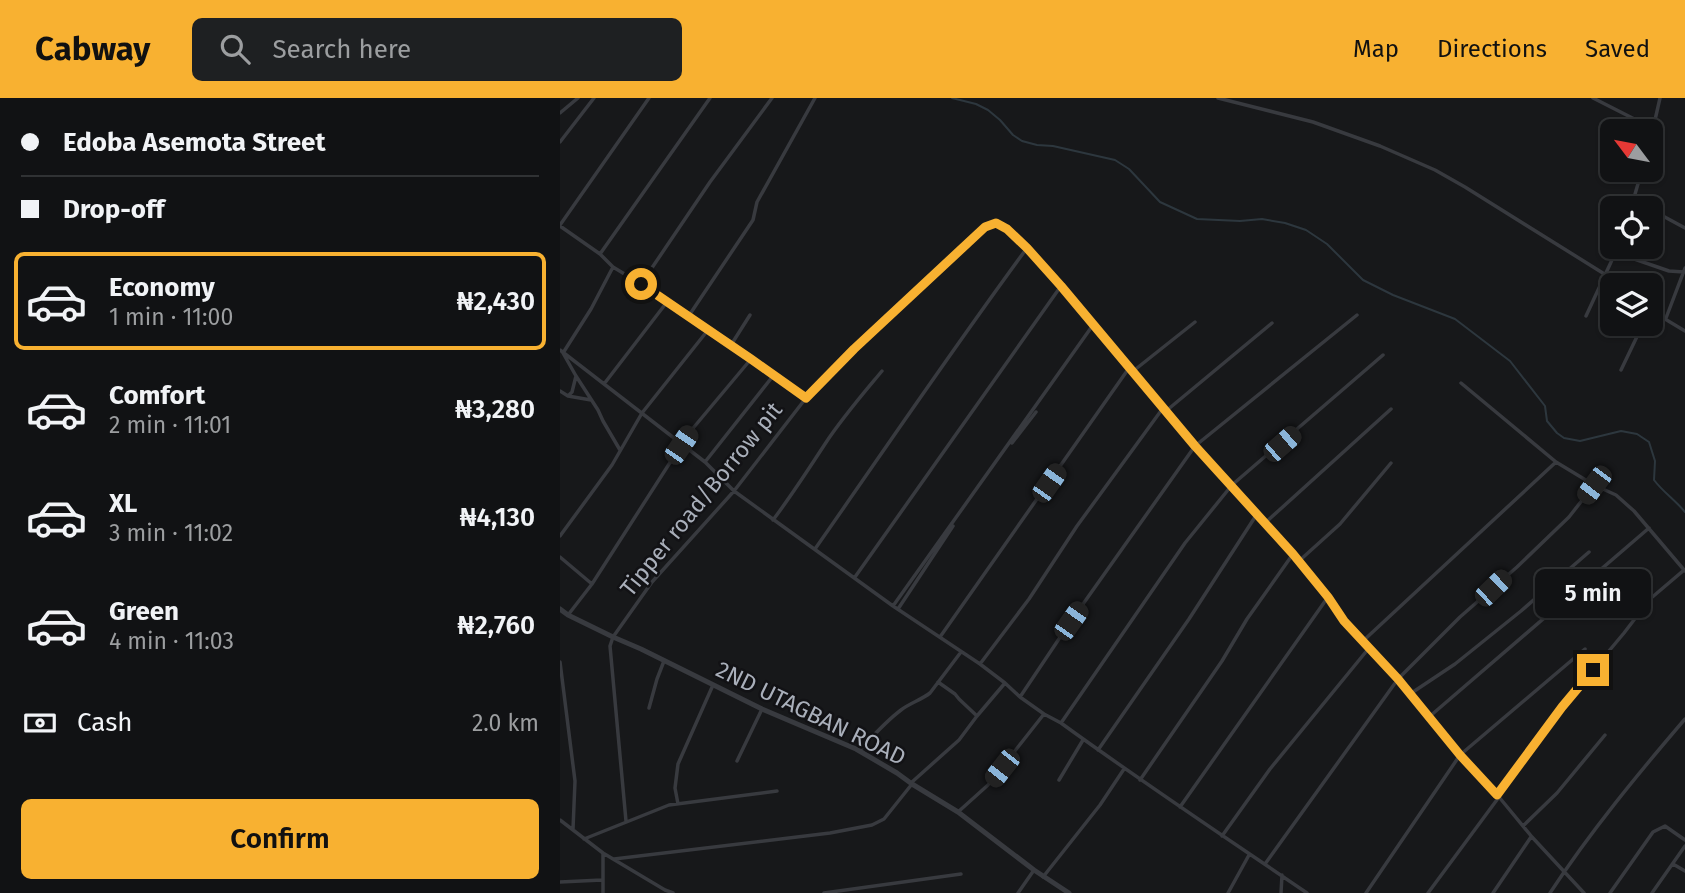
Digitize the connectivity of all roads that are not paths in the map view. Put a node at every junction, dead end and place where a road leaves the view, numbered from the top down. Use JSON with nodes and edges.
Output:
{"nodes":[{"id":1,"x":578,"y":98,"type":"edge"},
{"id":2,"x":594,"y":98,"type":"edge"},
{"id":3,"x":649,"y":98,"type":"edge"},
{"id":4,"x":710,"y":98,"type":"edge"},
{"id":5,"x":772,"y":98,"type":"edge"},
{"id":6,"x":815,"y":98,"type":"edge"},
{"id":7,"x":1218,"y":98,"type":"edge"},
{"id":8,"x":1593,"y":98,"type":"edge"},
{"id":9,"x":1660,"y":98,"type":"edge"},
{"id":10,"x":560,"y":113,"type":"edge"},
{"id":11,"x":1634,"y":119,"type":"edge"},
{"id":12,"x":1656,"y":119,"type":"edge"},
{"id":13,"x":560,"y":142,"type":"edge"},
{"id":14,"x":1663,"y":216,"type":"edge"},
{"id":15,"x":560,"y":225,"type":"edge"},
{"id":16,"x":1685,"y":228,"type":"edge"},
{"id":17,"x":1027,"y":248,"type":"junction"},
{"id":18,"x":600,"y":254,"type":"junction"},
{"id":19,"x":1634,"y":259,"type":"edge"},
{"id":20,"x":613,"y":267,"type":"junction"},
{"id":21,"x":1684,"y":270,"type":"edge"},
{"id":22,"x":1603,"y":273,"type":"edge"},
{"id":23,"x":641,"y":284,"type":"junction"},
{"id":24,"x":1061,"y":286,"type":"junction"},
{"id":25,"x":1600,"y":288,"type":"edge"},
{"id":26,"x":667,"y":302,"type":"junction"},
{"id":27,"x":750,"y":315,"type":"dead end"},
{"id":28,"x":1357,"y":315,"type":"dead end"},
{"id":29,"x":1586,"y":316,"type":"dead end"},
{"id":30,"x":1663,"y":316,"type":"edge"},
{"id":31,"x":688,"y":317,"type":"junction"},
{"id":32,"x":1666,"y":318,"type":"junction"},
{"id":33,"x":1195,"y":322,"type":"dead end"},
{"id":34,"x":1272,"y":323,"type":"dead end"},
{"id":35,"x":1093,"y":325,"type":"junction"},
{"id":36,"x":708,"y":330,"type":"junction"},
{"id":37,"x":1685,"y":331,"type":"edge"},
{"id":38,"x":1638,"y":336,"type":"edge"},
{"id":39,"x":731,"y":345,"type":"junction"},
{"id":40,"x":562,"y":351,"type":"edge"},
{"id":41,"x":1383,"y":355,"type":"dead end"},
{"id":42,"x":751,"y":359,"type":"junction"},
{"id":43,"x":1131,"y":370,"type":"junction"},
{"id":44,"x":1622,"y":370,"type":"dead end"},
{"id":45,"x":882,"y":371,"type":"dead end"},
{"id":46,"x":576,"y":376,"type":"junction"},
{"id":47,"x":774,"y":376,"type":"junction"},
{"id":48,"x":993,"y":381,"type":"dead end"},
{"id":49,"x":1461,"y":383,"type":"dead end"},
{"id":50,"x":604,"y":384,"type":"junction"},
{"id":51,"x":560,"y":391,"type":"edge"},
{"id":52,"x":568,"y":396,"type":"junction"},
{"id":53,"x":806,"y":398,"type":"junction"},
{"id":54,"x":592,"y":400,"type":"junction"},
{"id":55,"x":1391,"y":409,"type":"dead end"},
{"id":56,"x":1165,"y":410,"type":"junction"},
{"id":57,"x":1036,"y":412,"type":"dead end"},
{"id":58,"x":642,"y":413,"type":"junction"},
{"id":59,"x":681,"y":445,"type":"junction"},
{"id":60,"x":1195,"y":446,"type":"junction"},
{"id":61,"x":620,"y":450,"type":"junction"},
{"id":62,"x":1556,"y":461,"type":"junction"},
{"id":63,"x":705,"y":462,"type":"junction"},
{"id":64,"x":1391,"y":463,"type":"dead end"},
{"id":65,"x":1232,"y":485,"type":"junction"},
{"id":66,"x":1594,"y":485,"type":"junction"},
{"id":67,"x":734,"y":491,"type":"junction"},
{"id":68,"x":1257,"y":514,"type":"junction"},
{"id":69,"x":773,"y":520,"type":"junction"},
{"id":70,"x":1265,"y":523,"type":"junction"},
{"id":71,"x":1649,"y":528,"type":"junction"},
{"id":72,"x":560,"y":536,"type":"edge"},
{"id":73,"x":815,"y":549,"type":"junction"},
{"id":74,"x":1589,"y":552,"type":"dead end"},
{"id":75,"x":1293,"y":554,"type":"junction"},
{"id":76,"x":560,"y":557,"type":"edge"},
{"id":77,"x":1299,"y":562,"type":"junction"},
{"id":78,"x":1685,"y":570,"type":"edge"},
{"id":79,"x":855,"y":577,"type":"junction"},
{"id":80,"x":592,"y":584,"type":"junction"},
{"id":81,"x":1328,"y":597,"type":"junction"},
{"id":82,"x":893,"y":606,"type":"junction"},
{"id":83,"x":560,"y":609,"type":"edge"},
{"id":84,"x":898,"y":609,"type":"junction"},
{"id":85,"x":568,"y":615,"type":"junction"},
{"id":86,"x":940,"y":637,"type":"junction"},
{"id":87,"x":613,"y":638,"type":"junction"},
{"id":88,"x":1363,"y":641,"type":"junction"},
{"id":89,"x":1369,"y":648,"type":"junction"},
{"id":90,"x":1585,"y":649,"type":"dead end"},
{"id":91,"x":961,"y":652,"type":"junction"},
{"id":92,"x":664,"y":661,"type":"junction"},
{"id":93,"x":560,"y":662,"type":"edge"},
{"id":94,"x":980,"y":664,"type":"junction"},
{"id":95,"x":1398,"y":679,"type":"junction"},
{"id":96,"x":939,"y":682,"type":"junction"},
{"id":97,"x":1005,"y":682,"type":"junction"},
{"id":98,"x":713,"y":685,"type":"junction"},
{"id":99,"x":1410,"y":694,"type":"junction"},
{"id":100,"x":1020,"y":697,"type":"junction"},
{"id":101,"x":649,"y":708,"type":"dead end"},
{"id":102,"x":762,"y":709,"type":"junction"},
{"id":103,"x":1044,"y":714,"type":"junction"},
{"id":104,"x":977,"y":716,"type":"junction"},
{"id":105,"x":1429,"y":717,"type":"junction"},
{"id":106,"x":1685,"y":719,"type":"edge"},
{"id":107,"x":1061,"y":723,"type":"junction"},
{"id":108,"x":1605,"y":734,"type":"dead end"},
{"id":109,"x":1084,"y":739,"type":"junction"},
{"id":110,"x":1098,"y":750,"type":"junction"},
{"id":111,"x":859,"y":751,"type":"junction"},
{"id":112,"x":1460,"y":755,"type":"junction"},
{"id":113,"x":737,"y":761,"type":"dead end"},
{"id":114,"x":1124,"y":769,"type":"junction"},
{"id":115,"x":1059,"y":780,"type":"dead end"},
{"id":116,"x":1140,"y":780,"type":"junction"},
{"id":117,"x":911,"y":784,"type":"junction"},
{"id":118,"x":777,"y":790,"type":"dead end"},
{"id":119,"x":1498,"y":796,"type":"junction"},
{"id":120,"x":678,"y":804,"type":"junction"},
{"id":121,"x":1180,"y":807,"type":"junction"},
{"id":122,"x":958,"y":813,"type":"junction"},
{"id":123,"x":560,"y":820,"type":"edge"},
{"id":124,"x":626,"y":821,"type":"junction"},
{"id":125,"x":1523,"y":826,"type":"junction"},
{"id":126,"x":573,"y":829,"type":"junction"},
{"id":127,"x":1222,"y":836,"type":"junction"},
{"id":128,"x":1532,"y":837,"type":"junction"},
{"id":129,"x":584,"y":839,"type":"junction"},
{"id":130,"x":1685,"y":840,"type":"edge"},
{"id":131,"x":1685,"y":846,"type":"edge"},
{"id":132,"x":603,"y":853,"type":"junction"},
{"id":133,"x":1249,"y":854,"type":"junction"},
{"id":134,"x":614,"y":859,"type":"junction"},
{"id":135,"x":1673,"y":863,"type":"junction"},
{"id":136,"x":1265,"y":864,"type":"junction"},
{"id":137,"x":1034,"y":870,"type":"junction"},
{"id":138,"x":1685,"y":871,"type":"edge"},
{"id":139,"x":1564,"y":872,"type":"junction"},
{"id":140,"x":961,"y":874,"type":"dead end"},
{"id":141,"x":1282,"y":876,"type":"junction"},
{"id":142,"x":1043,"y":877,"type":"junction"},
{"id":143,"x":602,"y":880,"type":"junction"},
{"id":144,"x":560,"y":882,"type":"edge"},
{"id":145,"x":603,"y":893,"type":"edge"},
{"id":146,"x":673,"y":893,"type":"edge"},
{"id":147,"x":824,"y":893,"type":"edge"},
{"id":148,"x":1018,"y":893,"type":"edge"},
{"id":149,"x":1069,"y":893,"type":"edge"},
{"id":150,"x":1228,"y":893,"type":"edge"},
{"id":151,"x":1281,"y":893,"type":"edge"},
{"id":152,"x":1307,"y":893,"type":"edge"},
{"id":153,"x":1366,"y":893,"type":"edge"},
{"id":154,"x":1429,"y":893,"type":"edge"},
{"id":155,"x":1493,"y":893,"type":"edge"},
{"id":156,"x":1550,"y":893,"type":"edge"},
{"id":157,"x":1584,"y":893,"type":"edge"},
{"id":158,"x":1610,"y":893,"type":"edge"},
{"id":159,"x":1652,"y":893,"type":"edge"}],
"edges":[{"from":1,"to":10,"type":"street"},
{"from":2,"to":13,"type":"street"},
{"from":3,"to":15,"type":"street"},
{"from":4,"to":18,"type":"street"},
{"from":5,"to":23,"type":"street"},
{"from":6,"to":31,"type":"street"},
{"from":7,"to":22,"type":"street"},
{"from":8,"to":11,"type":"street"},
{"from":9,"to":12,"type":"street"},
{"from":14,"to":16,"type":"street"},
{"from":15,"to":18,"type":"street"},
{"from":17,"to":24,"type":"street"},
{"from":17,"to":53,"type":"street","name":"Tipper road/Borrow pit"},
{"from":17,"to":73,"type":"street"},
{"from":18,"to":20,"type":"street"},
{"from":19,"to":21,"type":"street"},
{"from":20,"to":23,"type":"street"},
{"from":20,"to":40,"type":"street"},
{"from":21,"to":32,"type":"street"},
{"from":23,"to":26,"type":"street"},
{"from":24,"to":35,"type":"street"},
{"from":24,"to":79,"type":"street"},
{"from":25,"to":29,"type":"street"},
{"from":26,"to":31,"type":"street"},
{"from":26,"to":50,"type":"street"},
{"from":27,"to":39,"type":"street"},
{"from":28,"to":60,"type":"street"},
{"from":30,"to":32,"type":"street"},
{"from":31,"to":36,"type":"street"},
{"from":32,"to":37,"type":"street"},
{"from":33,"to":43,"type":"street"},
{"from":34,"to":56,"type":"street"},
{"from":35,"to":43,"type":"street"},
{"from":35,"to":82,"type":"street"},
{"from":36,"to":39,"type":"street"},
{"from":36,"to":58,"type":"street"},
{"from":38,"to":44,"type":"street"},
{"from":39,"to":42,"type":"street"},
{"from":40,"to":46,"type":"street"},
{"from":40,"to":50,"type":"street"},
{"from":41,"to":65,"type":"street"},
{"from":42,"to":47,"type":"street"},
{"from":42,"to":59,"type":"street"},
{"from":43,"to":56,"type":"street"},
{"from":43,"to":86,"type":"street"},
{"from":45,"to":69,"type":"street"},
{"from":46,"to":52,"type":"street"},
{"from":46,"to":54,"type":"street"},
{"from":47,"to":53,"type":"street"},
{"from":47,"to":63,"type":"street"},
{"from":48,"to":79,"type":"street"},
{"from":49,"to":62,"type":"street"},
{"from":50,"to":58,"type":"street"},
{"from":51,"to":52,"type":"street"},
{"from":52,"to":54,"type":"street"},
{"from":53,"to":67,"type":"street","name":"Tipper road/Borrow pit"},
{"from":54,"to":61,"type":"street"},
{"from":55,"to":70,"type":"street"},
{"from":56,"to":60,"type":"street"},
{"from":56,"to":94,"type":"street"},
{"from":57,"to":84,"type":"street"},
{"from":58,"to":59,"type":"street"},
{"from":58,"to":61,"type":"street"},
{"from":59,"to":63,"type":"street"},
{"from":59,"to":80,"type":"street"},
{"from":60,"to":65,"type":"street"},
{"from":60,"to":100,"type":"street"},
{"from":61,"to":72,"type":"street"},
{"from":62,"to":66,"type":"street"},
{"from":62,"to":88,"type":"street"},
{"from":63,"to":67,"type":"street"},
{"from":64,"to":77,"type":"street"},
{"from":65,"to":68,"type":"street"},
{"from":65,"to":107,"type":"street"},
{"from":66,"to":71,"type":"street"},
{"from":66,"to":95,"type":"street"},
{"from":67,"to":69,"type":"street"},
{"from":67,"to":87,"type":"street","name":"Tipper road/Borrow pit"},
{"from":68,"to":70,"type":"street"},
{"from":68,"to":110,"type":"street"},
{"from":69,"to":73,"type":"street"},
{"from":70,"to":75,"type":"street"},
{"from":71,"to":78,"type":"street"},
{"from":71,"to":105,"type":"street"},
{"from":73,"to":79,"type":"street"},
{"from":74,"to":99,"type":"street"},
{"from":75,"to":77,"type":"street"},
{"from":75,"to":116,"type":"street"},
{"from":76,"to":80,"type":"street"},
{"from":77,"to":81,"type":"street"},
{"from":78,"to":119,"type":"street"},
{"from":79,"to":82,"type":"street"},
{"from":80,"to":85,"type":"street"},
{"from":81,"to":88,"type":"street"},
{"from":81,"to":121,"type":"street"},
{"from":82,"to":84,"type":"street"},
{"from":83,"to":85,"type":"street","name":"2ND UTAGBAN ROAD"},
{"from":84,"to":86,"type":"street"},
{"from":85,"to":87,"type":"street","name":"2ND UTAGBAN ROAD"},
{"from":86,"to":91,"type":"street"},
{"from":87,"to":92,"type":"street","name":"2ND UTAGBAN ROAD"},
{"from":87,"to":124,"type":"street"},
{"from":88,"to":89,"type":"street"},
{"from":89,"to":95,"type":"street"},
{"from":89,"to":127,"type":"street"},
{"from":90,"to":112,"type":"street"},
{"from":91,"to":94,"type":"street"},
{"from":91,"to":96,"type":"street"},
{"from":92,"to":98,"type":"street","name":"2ND UTAGBAN ROAD"},
{"from":92,"to":101,"type":"street"},
{"from":93,"to":126,"type":"street"},
{"from":94,"to":97,"type":"street"},
{"from":95,"to":99,"type":"street"},
{"from":95,"to":136,"type":"street"},
{"from":96,"to":104,"type":"street"},
{"from":96,"to":111,"type":"street"},
{"from":97,"to":100,"type":"street"},
{"from":97,"to":104,"type":"street"},
{"from":98,"to":102,"type":"street","name":"2ND UTAGBAN ROAD"},
{"from":98,"to":120,"type":"street"},
{"from":99,"to":105,"type":"street"},
{"from":100,"to":103,"type":"street"},
{"from":102,"to":111,"type":"street","name":"2ND UTAGBAN ROAD"},
{"from":102,"to":113,"type":"street"},
{"from":103,"to":107,"type":"street"},
{"from":103,"to":122,"type":"street"},
{"from":104,"to":117,"type":"street"},
{"from":105,"to":112,"type":"street"},
{"from":106,"to":139,"type":"street"},
{"from":107,"to":109,"type":"street"},
{"from":108,"to":125,"type":"street"},
{"from":109,"to":110,"type":"street"},
{"from":109,"to":115,"type":"street"},
{"from":110,"to":114,"type":"street"},
{"from":111,"to":117,"type":"street","name":"2ND UTAGBAN ROAD"},
{"from":112,"to":119,"type":"street"},
{"from":112,"to":153,"type":"street"},
{"from":114,"to":116,"type":"street"},
{"from":114,"to":142,"type":"street"},
{"from":116,"to":121,"type":"street"},
{"from":117,"to":122,"type":"street","name":"2ND UTAGBAN ROAD"},
{"from":117,"to":134,"type":"street"},
{"from":118,"to":120,"type":"street"},
{"from":119,"to":125,"type":"street"},
{"from":119,"to":154,"type":"street"},
{"from":120,"to":124,"type":"street"},
{"from":121,"to":127,"type":"street"},
{"from":122,"to":137,"type":"street","name":"2ND UTAGBAN ROAD"},
{"from":123,"to":126,"type":"street"},
{"from":124,"to":129,"type":"street"},
{"from":125,"to":128,"type":"street"},
{"from":126,"to":129,"type":"street"},
{"from":127,"to":133,"type":"street"},
{"from":128,"to":139,"type":"street"},
{"from":128,"to":155,"type":"street"},
{"from":129,"to":132,"type":"street"},
{"from":130,"to":158,"type":"street"},
{"from":131,"to":135,"type":"street"},
{"from":132,"to":134,"type":"street"},
{"from":132,"to":143,"type":"street"},
{"from":133,"to":136,"type":"street"},
{"from":133,"to":150,"type":"street"},
{"from":134,"to":146,"type":"street"},
{"from":135,"to":138,"type":"street"},
{"from":135,"to":159,"type":"street"},
{"from":136,"to":141,"type":"street"},
{"from":137,"to":142,"type":"street","name":"2ND UTAGBAN ROAD"},
{"from":137,"to":148,"type":"street"},
{"from":139,"to":156,"type":"street"},
{"from":139,"to":157,"type":"street"},
{"from":140,"to":147,"type":"street"},
{"from":141,"to":151,"type":"street"},
{"from":141,"to":152,"type":"street"},
{"from":142,"to":149,"type":"street","name":"2ND UTAGBAN ROAD"},
{"from":143,"to":144,"type":"street"},
{"from":143,"to":145,"type":"street"}]}
